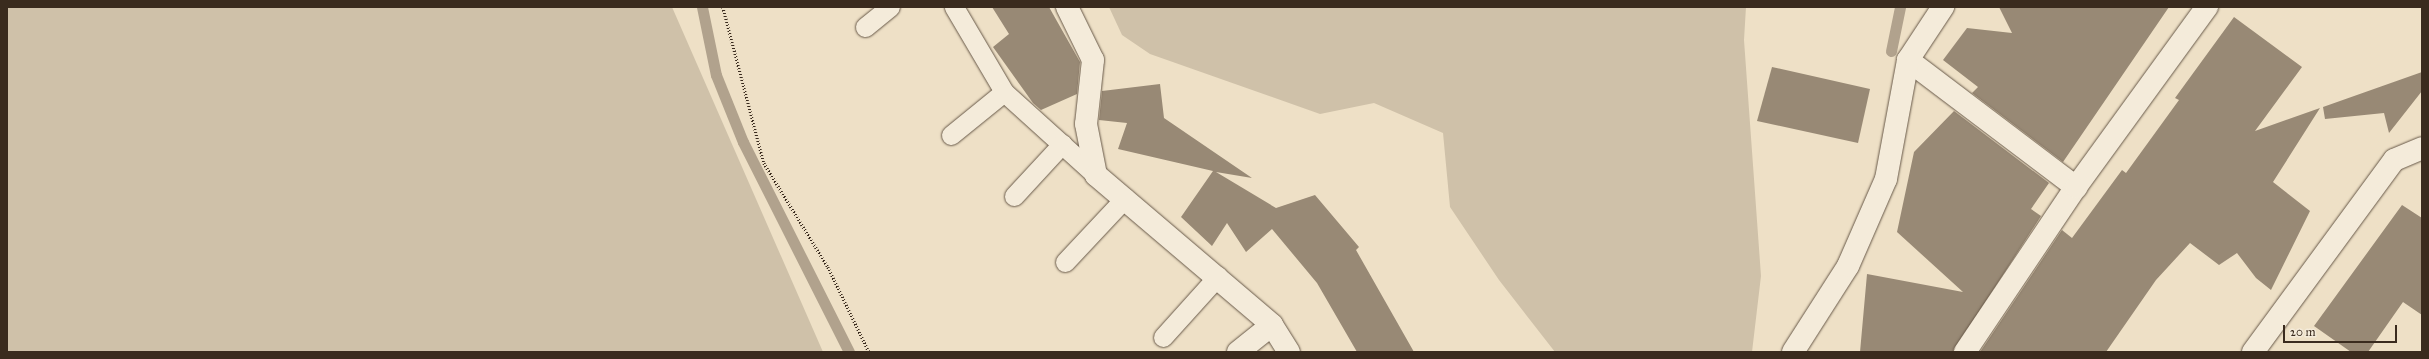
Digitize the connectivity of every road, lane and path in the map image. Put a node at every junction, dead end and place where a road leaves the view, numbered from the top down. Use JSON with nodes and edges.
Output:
{"nodes":[{"id":1,"x":723,"y":7,"type":"edge"},
{"id":2,"x":890,"y":7,"type":"edge"},
{"id":3,"x":954,"y":7,"type":"edge"},
{"id":4,"x":1067,"y":7,"type":"edge"},
{"id":5,"x":1943,"y":7,"type":"edge"},
{"id":6,"x":2207,"y":7,"type":"edge"},
{"id":7,"x":865,"y":27,"type":"dead end"},
{"id":8,"x":1908,"y":60,"type":"junction"},
{"id":9,"x":1004,"y":92,"type":"junction"},
{"id":10,"x":951,"y":135,"type":"dead end"},
{"id":11,"x":1062,"y":144,"type":"junction"},
{"id":12,"x":2422,"y":148,"type":"edge"},
{"id":13,"x":1096,"y":175,"type":"junction"},
{"id":14,"x":2076,"y":187,"type":"junction"},
{"id":15,"x":1014,"y":196,"type":"dead end"},
{"id":16,"x":1125,"y":198,"type":"junction"},
{"id":17,"x":1065,"y":262,"type":"dead end"},
{"id":18,"x":1218,"y":276,"type":"junction"},
{"id":19,"x":1272,"y":325,"type":"junction"},
{"id":20,"x":1163,"y":337,"type":"dead end"},
{"id":21,"x":869,"y":352,"type":"edge"},
{"id":22,"x":1238,"y":352,"type":"edge"},
{"id":23,"x":1289,"y":352,"type":"edge"},
{"id":24,"x":1793,"y":352,"type":"edge"},
{"id":25,"x":1965,"y":352,"type":"edge"},
{"id":26,"x":2253,"y":352,"type":"edge"}],
"edges":[{"from":1,"to":21,"type":"path"},
{"from":2,"to":7,"type":"lane"},
{"from":3,"to":9,"type":"lane"},
{"from":4,"to":13,"type":"street"},
{"from":5,"to":8,"type":"street"},
{"from":6,"to":14,"type":"street"},
{"from":8,"to":14,"type":"street"},
{"from":8,"to":24,"type":"street"},
{"from":9,"to":10,"type":"lane"},
{"from":9,"to":11,"type":"lane"},
{"from":11,"to":13,"type":"lane"},
{"from":11,"to":15,"type":"lane"},
{"from":12,"to":26,"type":"street"},
{"from":13,"to":16,"type":"street"},
{"from":14,"to":25,"type":"street"},
{"from":16,"to":17,"type":"lane"},
{"from":16,"to":18,"type":"street"},
{"from":18,"to":19,"type":"street"},
{"from":18,"to":20,"type":"lane"},
{"from":19,"to":22,"type":"street"},
{"from":19,"to":23,"type":"street"}]}
